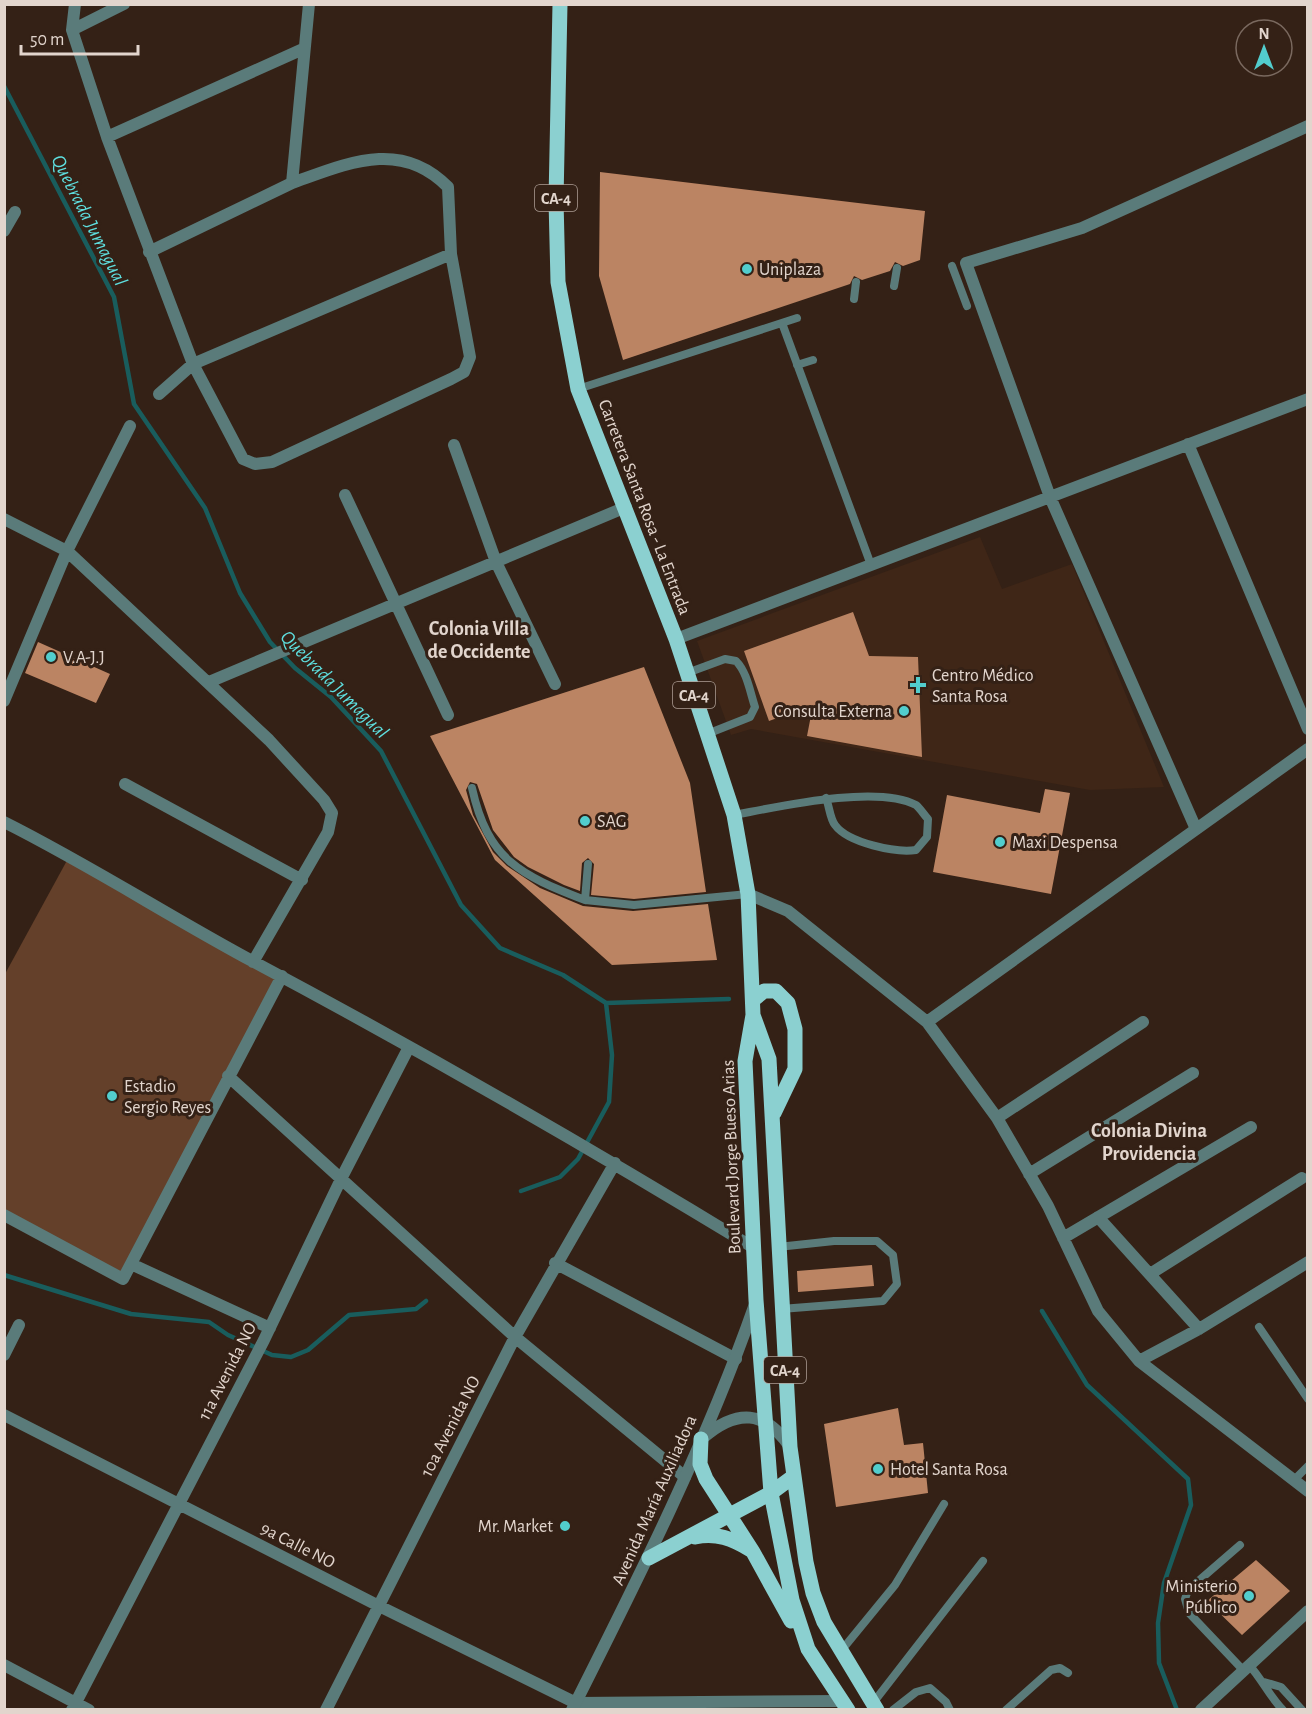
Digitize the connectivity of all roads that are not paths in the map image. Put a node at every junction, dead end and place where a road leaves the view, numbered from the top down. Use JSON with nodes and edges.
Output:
{"nodes":[{"id":1,"x":75,"y":4,"type":"edge"},
{"id":2,"x":124,"y":4,"type":"edge"},
{"id":3,"x":309,"y":4,"type":"edge"},
{"id":4,"x":562,"y":5,"type":"edge"},
{"id":5,"x":72,"y":30,"type":"junction"},
{"id":6,"x":303,"y":49,"type":"junction"},
{"id":7,"x":1308,"y":126,"type":"edge"},
{"id":8,"x":107,"y":137,"type":"junction"},
{"id":9,"x":292,"y":183,"type":"junction"},
{"id":10,"x":15,"y":213,"type":"dead end"},
{"id":11,"x":4,"y":231,"type":"edge"},
{"id":12,"x":150,"y":252,"type":"junction"},
{"id":13,"x":451,"y":254,"type":"junction"},
{"id":14,"x":952,"y":266,"type":"dead end"},
{"id":15,"x":897,"y":268,"type":"dead end"},
{"id":16,"x":856,"y":282,"type":"dead end"},
{"id":17,"x":894,"y":286,"type":"dead end"},
{"id":18,"x":854,"y":299,"type":"dead end"},
{"id":19,"x":967,"y":306,"type":"dead end"},
{"id":20,"x":797,"y":318,"type":"dead end"},
{"id":21,"x":782,"y":323,"type":"junction"},
{"id":22,"x":813,"y":360,"type":"dead end"},
{"id":23,"x":193,"y":364,"type":"junction"},
{"id":24,"x":797,"y":365,"type":"junction"},
{"id":25,"x":578,"y":389,"type":"junction"},
{"id":26,"x":159,"y":394,"type":"dead end"},
{"id":27,"x":1308,"y":399,"type":"edge"},
{"id":28,"x":130,"y":426,"type":"dead end"},
{"id":29,"x":1188,"y":444,"type":"junction"},
{"id":30,"x":454,"y":445,"type":"dead end"},
{"id":31,"x":345,"y":495,"type":"dead end"},
{"id":32,"x":1050,"y":497,"type":"junction"},
{"id":33,"x":626,"y":507,"type":"junction"},
{"id":34,"x":4,"y":519,"type":"edge"},
{"id":35,"x":67,"y":551,"type":"junction"},
{"id":36,"x":496,"y":562,"type":"junction"},
{"id":37,"x":871,"y":565,"type":"junction"},
{"id":38,"x":395,"y":604,"type":"junction"},
{"id":39,"x":676,"y":639,"type":"junction"},
{"id":40,"x":687,"y":673,"type":"junction"},
{"id":41,"x":209,"y":682,"type":"junction"},
{"id":42,"x":555,"y":684,"type":"dead end"},
{"id":43,"x":4,"y":701,"type":"edge"},
{"id":44,"x":448,"y":715,"type":"dead end"},
{"id":45,"x":1308,"y":729,"type":"edge"},
{"id":46,"x":707,"y":734,"type":"junction"},
{"id":47,"x":1308,"y":749,"type":"edge"},
{"id":48,"x":125,"y":784,"type":"dead end"},
{"id":49,"x":472,"y":788,"type":"dead end"},
{"id":50,"x":826,"y":798,"type":"junction"},
{"id":51,"x":734,"y":815,"type":"junction"},
{"id":52,"x":4,"y":822,"type":"edge"},
{"id":53,"x":1196,"y":829,"type":"junction"},
{"id":54,"x":588,"y":864,"type":"dead end"},
{"id":55,"x":302,"y":880,"type":"junction"},
{"id":56,"x":748,"y":894,"type":"junction"},
{"id":57,"x":585,"y":900,"type":"junction"},
{"id":58,"x":253,"y":962,"type":"junction"},
{"id":59,"x":282,"y":976,"type":"junction"},
{"id":60,"x":753,"y":1008,"type":"junction"},
{"id":61,"x":927,"y":1022,"type":"junction"},
{"id":62,"x":1143,"y":1022,"type":"dead end"},
{"id":63,"x":409,"y":1047,"type":"junction"},
{"id":64,"x":1193,"y":1073,"type":"dead end"},
{"id":65,"x":228,"y":1076,"type":"junction"},
{"id":66,"x":772,"y":1116,"type":"junction"},
{"id":67,"x":996,"y":1118,"type":"junction"},
{"id":68,"x":1251,"y":1127,"type":"dead end"},
{"id":69,"x":615,"y":1163,"type":"junction"},
{"id":70,"x":1029,"y":1174,"type":"junction"},
{"id":71,"x":342,"y":1177,"type":"junction"},
{"id":72,"x":1302,"y":1178,"type":"dead end"},
{"id":73,"x":4,"y":1215,"type":"edge"},
{"id":74,"x":1098,"y":1217,"type":"junction"},
{"id":75,"x":1063,"y":1238,"type":"junction"},
{"id":76,"x":778,"y":1247,"type":"junction"},
{"id":77,"x":754,"y":1248,"type":"junction"},
{"id":78,"x":1308,"y":1262,"type":"edge"},
{"id":79,"x":555,"y":1263,"type":"junction"},
{"id":80,"x":131,"y":1264,"type":"junction"},
{"id":81,"x":1150,"y":1275,"type":"junction"},
{"id":82,"x":756,"y":1300,"type":"junction"},
{"id":83,"x":781,"y":1309,"type":"junction"},
{"id":84,"x":19,"y":1325,"type":"dead end"},
{"id":85,"x":1259,"y":1327,"type":"dead end"},
{"id":86,"x":270,"y":1328,"type":"junction"},
{"id":87,"x":1199,"y":1329,"type":"junction"},
{"id":88,"x":515,"y":1337,"type":"junction"},
{"id":89,"x":4,"y":1355,"type":"edge"},
{"id":90,"x":736,"y":1359,"type":"junction"},
{"id":91,"x":1139,"y":1361,"type":"junction"},
{"id":92,"x":1308,"y":1399,"type":"edge"},
{"id":93,"x":4,"y":1415,"type":"edge"},
{"id":94,"x":766,"y":1421,"type":"junction"},
{"id":95,"x":701,"y":1439,"type":"junction"},
{"id":96,"x":790,"y":1447,"type":"junction"},
{"id":97,"x":1308,"y":1466,"type":"edge"},
{"id":98,"x":794,"y":1476,"type":"junction"},
{"id":99,"x":685,"y":1477,"type":"junction"},
{"id":100,"x":1294,"y":1480,"type":"junction"},
{"id":101,"x":1308,"y":1491,"type":"edge"},
{"id":102,"x":771,"y":1492,"type":"junction"},
{"id":103,"x":179,"y":1504,"type":"junction"},
{"id":104,"x":944,"y":1504,"type":"dead end"},
{"id":105,"x":730,"y":1515,"type":"junction"},
{"id":106,"x":683,"y":1540,"type":"junction"},
{"id":107,"x":1240,"y":1545,"type":"dead end"},
{"id":108,"x":753,"y":1552,"type":"junction"},
{"id":109,"x":649,"y":1558,"type":"junction"},
{"id":110,"x":983,"y":1561,"type":"dead end"},
{"id":111,"x":378,"y":1606,"type":"junction"},
{"id":112,"x":1308,"y":1611,"type":"edge"},
{"id":113,"x":808,"y":1649,"type":"junction"},
{"id":114,"x":841,"y":1651,"type":"junction"},
{"id":115,"x":4,"y":1665,"type":"edge"},
{"id":116,"x":1246,"y":1668,"type":"junction"},
{"id":117,"x":1068,"y":1673,"type":"dead end"},
{"id":118,"x":1264,"y":1682,"type":"junction"},
{"id":119,"x":819,"y":1705,"type":"edge"},
{"id":120,"x":844,"y":1705,"type":"edge"},
{"id":121,"x":74,"y":1706,"type":"edge"},
{"id":122,"x":574,"y":1706,"type":"edge"},
{"id":123,"x":875,"y":1706,"type":"edge"},
{"id":124,"x":89,"y":1710,"type":"edge"},
{"id":125,"x":326,"y":1710,"type":"edge"},
{"id":126,"x":893,"y":1710,"type":"edge"},
{"id":127,"x":950,"y":1710,"type":"edge"},
{"id":128,"x":1006,"y":1710,"type":"edge"},
{"id":129,"x":1201,"y":1710,"type":"edge"},
{"id":130,"x":1283,"y":1710,"type":"edge"},
{"id":131,"x":1302,"y":1710,"type":"edge"}],
"edges":[{"from":1,"to":5,"type":"street"},
{"from":2,"to":5,"type":"street"},
{"from":3,"to":6,"type":"street"},
{"from":4,"to":25,"type":"main road","name":"Carretera Santa Rosa - La Entrada","number":"CA-4"},
{"from":5,"to":8,"type":"street"},
{"from":6,"to":8,"type":"street"},
{"from":6,"to":9,"type":"street"},
{"from":7,"to":32,"type":"street"},
{"from":8,"to":12,"type":"street"},
{"from":9,"to":12,"type":"street"},
{"from":9,"to":13,"type":"street"},
{"from":10,"to":11,"type":"street"},
{"from":12,"to":23,"type":"street"},
{"from":13,"to":23,"type":"street"},
{"from":13,"to":23,"type":"street"},
{"from":14,"to":19,"type":"lane"},
{"from":15,"to":17,"type":"lane"},
{"from":16,"to":18,"type":"lane"},
{"from":20,"to":21,"type":"lane"},
{"from":21,"to":24,"type":"lane"},
{"from":21,"to":25,"type":"lane"},
{"from":22,"to":24,"type":"lane"},
{"from":23,"to":26,"type":"street"},
{"from":24,"to":37,"type":"lane"},
{"from":25,"to":33,"type":"main road","name":"Carretera Santa Rosa - La Entrada","number":"CA-4"},
{"from":27,"to":29,"type":"street"},
{"from":28,"to":35,"type":"street"},
{"from":29,"to":32,"type":"street"},
{"from":29,"to":45,"type":"street"},
{"from":30,"to":36,"type":"street"},
{"from":31,"to":38,"type":"street"},
{"from":32,"to":37,"type":"street"},
{"from":32,"to":53,"type":"street"},
{"from":33,"to":36,"type":"street"},
{"from":33,"to":39,"type":"main road","name":"Carretera Santa Rosa - La Entrada","number":"CA-4"},
{"from":34,"to":35,"type":"street"},
{"from":35,"to":41,"type":"street"},
{"from":35,"to":43,"type":"street"},
{"from":36,"to":38,"type":"street"},
{"from":36,"to":42,"type":"street"},
{"from":37,"to":39,"type":"street"},
{"from":38,"to":41,"type":"street"},
{"from":38,"to":44,"type":"street"},
{"from":39,"to":40,"type":"main road","name":"Carretera Santa Rosa - La Entrada","number":"CA-4"},
{"from":40,"to":46,"type":"main road","name":"Carretera Santa Rosa - La Entrada","number":"CA-4"},
{"from":40,"to":46,"type":"lane"},
{"from":41,"to":55,"type":"street"},
{"from":46,"to":51,"type":"main road","name":"Carretera Santa Rosa - La Entrada","number":"CA-4"},
{"from":47,"to":53,"type":"street"},
{"from":48,"to":55,"type":"street"},
{"from":49,"to":57,"type":"lane"},
{"from":50,"to":50,"type":"lane"},
{"from":50,"to":51,"type":"lane"},
{"from":51,"to":56,"type":"main road","name":"Carretera Santa Rosa - La Entrada","number":"CA-4"},
{"from":52,"to":58,"type":"street"},
{"from":53,"to":61,"type":"street"},
{"from":54,"to":57,"type":"lane"},
{"from":55,"to":58,"type":"street"},
{"from":56,"to":57,"type":"lane"},
{"from":56,"to":60,"type":"main road","name":"Carretera Santa Rosa - La Entrada","number":"CA-4"},
{"from":56,"to":61,"type":"street"},
{"from":58,"to":59,"type":"street"},
{"from":59,"to":63,"type":"street"},
{"from":59,"to":65,"type":"street"},
{"from":60,"to":66,"type":"main road","number":"CA-4"},
{"from":60,"to":66,"type":"main road"},
{"from":60,"to":77,"type":"main road","name":"Boulevard Jorge Bueso Arias","number":"CA-4"},
{"from":61,"to":67,"type":"street"},
{"from":62,"to":67,"type":"street"},
{"from":63,"to":69,"type":"street"},
{"from":63,"to":71,"type":"street","name":"11a Avenida NO"},
{"from":64,"to":70,"type":"street"},
{"from":65,"to":71,"type":"street"},
{"from":65,"to":80,"type":"street"},
{"from":66,"to":76,"type":"main road","number":"CA-4"},
{"from":67,"to":70,"type":"street"},
{"from":68,"to":74,"type":"street"},
{"from":69,"to":77,"type":"street"},
{"from":69,"to":79,"type":"street","name":"10a Avenida NO"},
{"from":70,"to":75,"type":"street"},
{"from":71,"to":86,"type":"street","name":"11a Avenida NO"},
{"from":71,"to":88,"type":"street"},
{"from":72,"to":81,"type":"street"},
{"from":73,"to":80,"type":"street"},
{"from":74,"to":75,"type":"street"},
{"from":74,"to":81,"type":"street"},
{"from":75,"to":91,"type":"street"},
{"from":76,"to":83,"type":"main road","number":"CA-4"},
{"from":76,"to":83,"type":"lane"},
{"from":77,"to":82,"type":"main road","name":"Boulevard Jorge Bueso Arias","number":"CA-4"},
{"from":78,"to":87,"type":"street"},
{"from":79,"to":88,"type":"street","name":"10a Avenida NO"},
{"from":79,"to":90,"type":"street"},
{"from":80,"to":86,"type":"street"},
{"from":81,"to":87,"type":"street"},
{"from":82,"to":90,"type":"street","name":"Avenida María Auxiliadora"},
{"from":82,"to":94,"type":"main road","name":"Boulevard Jorge Bueso Arias","number":"CA-4"},
{"from":83,"to":96,"type":"main road","number":"CA-4"},
{"from":84,"to":89,"type":"street"},
{"from":85,"to":92,"type":"lane"},
{"from":86,"to":103,"type":"street","name":"11a Avenida NO"},
{"from":87,"to":91,"type":"street"},
{"from":88,"to":99,"type":"street"},
{"from":88,"to":111,"type":"street","name":"10a Avenida NO"},
{"from":90,"to":95,"type":"street","name":"Avenida María Auxiliadora"},
{"from":91,"to":100,"type":"street"},
{"from":93,"to":103,"type":"street","name":"9a Calle NO"},
{"from":94,"to":95,"type":"street"},
{"from":94,"to":96,"type":"street"},
{"from":94,"to":102,"type":"main road","name":"Boulevard Jorge Bueso Arias","number":"CA-4"},
{"from":95,"to":99,"type":"street","name":"Avenida María Auxiliadora"},
{"from":95,"to":105,"type":"main road"},
{"from":96,"to":98,"type":"main road","number":"CA-4"},
{"from":97,"to":100,"type":"lane"},
{"from":98,"to":102,"type":"main road"},
{"from":98,"to":114,"type":"main road","number":"CA-4"},
{"from":99,"to":109,"type":"street","name":"Avenida María Auxiliadora"},
{"from":100,"to":101,"type":"street"},
{"from":102,"to":105,"type":"main road"},
{"from":102,"to":113,"type":"main road","name":"Boulevard Jorge Bueso Arias","number":"CA-4"},
{"from":103,"to":111,"type":"street","name":"9a Calle NO"},
{"from":103,"to":121,"type":"street","name":"11a Avenida NO"},
{"from":104,"to":114,"type":"lane"},
{"from":105,"to":106,"type":"main road"},
{"from":105,"to":108,"type":"main road"},
{"from":106,"to":108,"type":"main road"},
{"from":106,"to":109,"type":"main road"},
{"from":107,"to":116,"type":"lane"},
{"from":108,"to":113,"type":"main road"},
{"from":109,"to":122,"type":"street","name":"Avenida María Auxiliadora"},
{"from":110,"to":123,"type":"lane"},
{"from":111,"to":122,"type":"street","name":"9a Calle NO"},
{"from":111,"to":125,"type":"street","name":"10a Avenida NO"},
{"from":112,"to":116,"type":"street"},
{"from":113,"to":120,"type":"main road","name":"Boulevard Jorge Bueso Arias","number":"CA-4"},
{"from":114,"to":123,"type":"main road","number":"CA-4"},
{"from":115,"to":121,"type":"street"},
{"from":116,"to":118,"type":"lane"},
{"from":116,"to":129,"type":"street"},
{"from":117,"to":128,"type":"lane"},
{"from":118,"to":130,"type":"lane"},
{"from":118,"to":131,"type":"lane"},
{"from":119,"to":120,"type":"street"},
{"from":119,"to":122,"type":"street"},
{"from":121,"to":124,"type":"street"},
{"from":126,"to":127,"type":"lane"}]}
